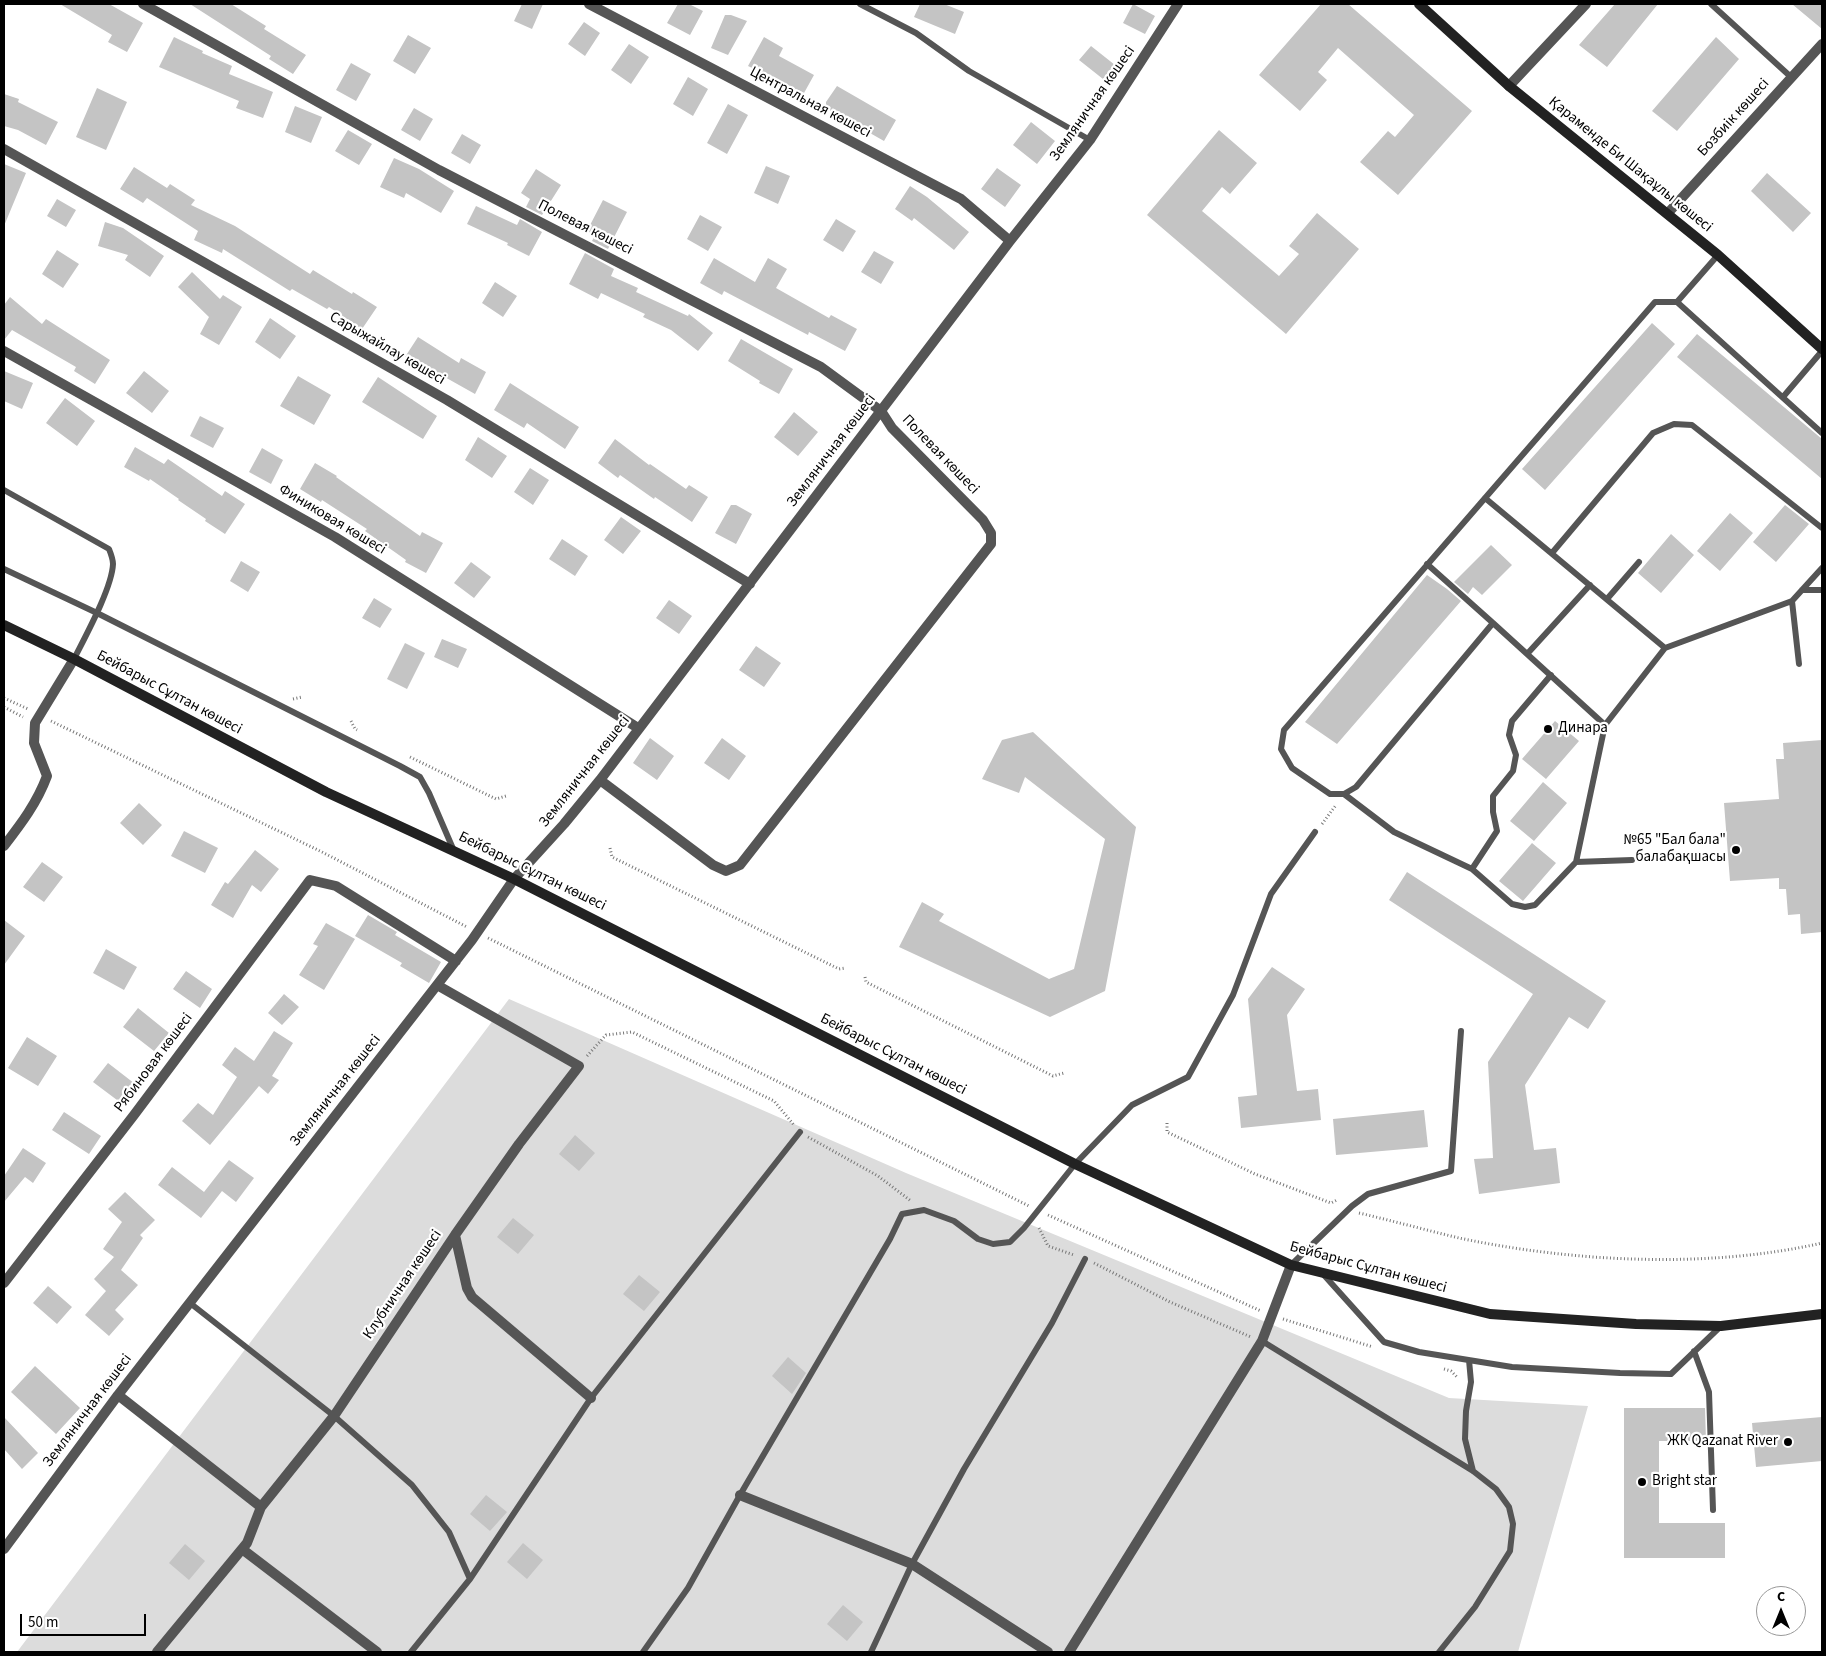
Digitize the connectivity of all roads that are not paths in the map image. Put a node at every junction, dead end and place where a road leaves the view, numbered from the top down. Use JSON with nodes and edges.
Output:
{"nodes":[{"id":1,"x":142,"y":4,"type":"edge"},
{"id":2,"x":589,"y":4,"type":"edge"},
{"id":3,"x":860,"y":4,"type":"edge"},
{"id":4,"x":1178,"y":4,"type":"edge"},
{"id":5,"x":1419,"y":4,"type":"edge"},
{"id":6,"x":1586,"y":4,"type":"edge"},
{"id":7,"x":1711,"y":4,"type":"edge"},
{"id":8,"x":1822,"y":44,"type":"edge"},
{"id":9,"x":1791,"y":78,"type":"junction"},
{"id":10,"x":1509,"y":86,"type":"junction"},
{"id":11,"x":1090,"y":140,"type":"junction"},
{"id":12,"x":4,"y":149,"type":"edge"},
{"id":13,"x":1668,"y":214,"type":"junction"},
{"id":14,"x":1010,"y":241,"type":"junction"},
{"id":15,"x":1718,"y":256,"type":"junction"},
{"id":16,"x":1677,"y":302,"type":"junction"},
{"id":17,"x":4,"y":350,"type":"edge"},
{"id":18,"x":1822,"y":350,"type":"edge"},
{"id":19,"x":1783,"y":397,"type":"junction"},
{"id":20,"x":880,"y":411,"type":"junction"},
{"id":21,"x":1822,"y":433,"type":"edge"},
{"id":22,"x":4,"y":490,"type":"edge"},
{"id":23,"x":1485,"y":498,"type":"junction"},
{"id":24,"x":1822,"y":528,"type":"edge"},
{"id":25,"x":1552,"y":554,"type":"junction"},
{"id":26,"x":1639,"y":562,"type":"dead end"},
{"id":27,"x":1428,"y":564,"type":"junction"},
{"id":28,"x":1822,"y":568,"type":"edge"},
{"id":29,"x":4,"y":569,"type":"edge"},
{"id":30,"x":750,"y":584,"type":"junction"},
{"id":31,"x":1590,"y":584,"type":"junction"},
{"id":32,"x":1802,"y":590,"type":"junction"},
{"id":33,"x":1822,"y":590,"type":"edge"},
{"id":34,"x":1607,"y":599,"type":"junction"},
{"id":35,"x":1792,"y":601,"type":"junction"},
{"id":36,"x":97,"y":613,"type":"junction"},
{"id":37,"x":1493,"y":623,"type":"junction"},
{"id":38,"x":4,"y":624,"type":"edge"},
{"id":39,"x":1666,"y":648,"type":"junction"},
{"id":40,"x":1528,"y":653,"type":"junction"},
{"id":41,"x":74,"y":659,"type":"junction"},
{"id":42,"x":1799,"y":664,"type":"dead end"},
{"id":43,"x":1552,"y":675,"type":"junction"},
{"id":44,"x":1605,"y":725,"type":"junction"},
{"id":45,"x":638,"y":728,"type":"junction"},
{"id":46,"x":600,"y":780,"type":"junction"},
{"id":47,"x":1344,"y":794,"type":"junction"},
{"id":48,"x":1315,"y":832,"type":"road end"},
{"id":49,"x":4,"y":846,"type":"edge"},
{"id":50,"x":454,"y":851,"type":"junction"},
{"id":51,"x":1632,"y":860,"type":"dead end"},
{"id":52,"x":1576,"y":862,"type":"junction"},
{"id":53,"x":1472,"y":869,"type":"junction"},
{"id":54,"x":514,"y":879,"type":"junction"},
{"id":55,"x":456,"y":961,"type":"junction"},
{"id":56,"x":436,"y":985,"type":"junction"},
{"id":57,"x":1461,"y":1032,"type":"dead end"},
{"id":58,"x":800,"y":1132,"type":"road end"},
{"id":59,"x":1075,"y":1164,"type":"junction"},
{"id":60,"x":455,"y":1235,"type":"junction"},
{"id":61,"x":1085,"y":1259,"type":"road end"},
{"id":62,"x":1291,"y":1265,"type":"junction"},
{"id":63,"x":1323,"y":1273,"type":"junction"},
{"id":64,"x":4,"y":1283,"type":"edge"},
{"id":65,"x":190,"y":1303,"type":"junction"},
{"id":66,"x":1822,"y":1314,"type":"edge"},
{"id":67,"x":1721,"y":1326,"type":"junction"},
{"id":68,"x":1262,"y":1341,"type":"junction"},
{"id":69,"x":1694,"y":1351,"type":"junction"},
{"id":70,"x":1469,"y":1360,"type":"junction"},
{"id":71,"x":118,"y":1395,"type":"junction"},
{"id":72,"x":591,"y":1398,"type":"junction"},
{"id":73,"x":334,"y":1416,"type":"junction"},
{"id":74,"x":1473,"y":1471,"type":"junction"},
{"id":75,"x":740,"y":1495,"type":"junction"},
{"id":76,"x":261,"y":1507,"type":"junction"},
{"id":77,"x":1713,"y":1510,"type":"dead end"},
{"id":78,"x":242,"y":1549,"type":"junction"},
{"id":79,"x":4,"y":1550,"type":"edge"},
{"id":80,"x":912,"y":1564,"type":"junction"},
{"id":81,"x":470,"y":1579,"type":"junction"},
{"id":82,"x":157,"y":1652,"type":"edge"},
{"id":83,"x":377,"y":1652,"type":"edge"},
{"id":84,"x":411,"y":1652,"type":"edge"},
{"id":85,"x":642,"y":1652,"type":"edge"},
{"id":86,"x":871,"y":1652,"type":"edge"},
{"id":87,"x":1048,"y":1652,"type":"edge"},
{"id":88,"x":1069,"y":1652,"type":"edge"},
{"id":89,"x":1439,"y":1652,"type":"edge"}],
"edges":[{"from":1,"to":20,"type":"street","name":"Полевая көшесі"},
{"from":2,"to":14,"type":"street","name":"Центральная көшесі"},
{"from":3,"to":11,"type":"lane"},
{"from":4,"to":11,"type":"street","name":"Земляничная көшесі"},
{"from":5,"to":10,"type":"street","name":"Қараменде Би Шақаұлы көшесі"},
{"from":6,"to":10,"type":"street"},
{"from":7,"to":9,"type":"lane"},
{"from":8,"to":9,"type":"street","name":"Бозбиік көшесі"},
{"from":9,"to":13,"type":"street","name":"Бозбиік көшесі"},
{"from":10,"to":13,"type":"street","name":"Қараменде Би Шақаұлы көшесі"},
{"from":11,"to":14,"type":"street","name":"Земляничная көшесі"},
{"from":12,"to":30,"type":"street","name":"Сарыжайлау көшесі"},
{"from":13,"to":15,"type":"street","name":"Қараменде Би Шақаұлы көшесі"},
{"from":14,"to":20,"type":"street","name":"Земляничная көшесі"},
{"from":15,"to":16,"type":"lane"},
{"from":15,"to":18,"type":"street","name":"Қараменде Би Шақаұлы көшесі"},
{"from":16,"to":19,"type":"lane"},
{"from":16,"to":23,"type":"lane"},
{"from":17,"to":45,"type":"street","name":"Финиковая көшесі"},
{"from":18,"to":19,"type":"lane"},
{"from":19,"to":21,"type":"lane"},
{"from":20,"to":30,"type":"street","name":"Земляничная көшесі"},
{"from":20,"to":46,"type":"street","name":"Полевая көшесі"},
{"from":22,"to":36,"type":"lane"},
{"from":23,"to":25,"type":"lane"},
{"from":23,"to":27,"type":"lane"},
{"from":24,"to":25,"type":"lane"},
{"from":25,"to":31,"type":"lane"},
{"from":26,"to":34,"type":"lane"},
{"from":27,"to":37,"type":"lane"},
{"from":27,"to":47,"type":"lane"},
{"from":28,"to":32,"type":"lane"},
{"from":29,"to":36,"type":"lane"},
{"from":30,"to":45,"type":"street","name":"Земляничная көшесі"},
{"from":31,"to":34,"type":"lane"},
{"from":31,"to":40,"type":"lane"},
{"from":32,"to":33,"type":"lane"},
{"from":32,"to":35,"type":"lane"},
{"from":34,"to":39,"type":"lane"},
{"from":35,"to":39,"type":"lane"},
{"from":35,"to":42,"type":"lane"},
{"from":36,"to":41,"type":"lane"},
{"from":36,"to":50,"type":"lane"},
{"from":37,"to":40,"type":"lane"},
{"from":37,"to":47,"type":"lane"},
{"from":38,"to":41,"type":"street","name":"Бейбарыс Сұлтан көшесі"},
{"from":39,"to":44,"type":"lane"},
{"from":40,"to":43,"type":"lane"},
{"from":41,"to":49,"type":"street"},
{"from":41,"to":50,"type":"street","name":"Бейбарыс Сұлтан көшесі"},
{"from":43,"to":44,"type":"lane"},
{"from":43,"to":53,"type":"lane"},
{"from":44,"to":52,"type":"lane"},
{"from":45,"to":46,"type":"street","name":"Земляничная көшесі"},
{"from":46,"to":54,"type":"street","name":"Земляничная көшесі"},
{"from":47,"to":53,"type":"lane"},
{"from":48,"to":59,"type":"lane"},
{"from":50,"to":54,"type":"street","name":"Бейбарыс Сұлтан көшесі"},
{"from":51,"to":52,"type":"lane"},
{"from":52,"to":53,"type":"lane"},
{"from":54,"to":55,"type":"street","name":"Земляничная көшесі"},
{"from":54,"to":59,"type":"street","name":"Бейбарыс Сұлтан көшесі"},
{"from":55,"to":56,"type":"street","name":"Земляничная көшесі"},
{"from":55,"to":64,"type":"street","name":"Рябиновая көшесі"},
{"from":56,"to":60,"type":"street","name":"Клубничная көшесі"},
{"from":56,"to":65,"type":"street","name":"Земляничная көшесі"},
{"from":57,"to":62,"type":"lane"},
{"from":58,"to":72,"type":"lane"},
{"from":59,"to":62,"type":"street","name":"Бейбарыс Сұлтан көшесі"},
{"from":59,"to":75,"type":"lane"},
{"from":60,"to":72,"type":"street"},
{"from":60,"to":73,"type":"street","name":"Клубничная көшесі"},
{"from":61,"to":80,"type":"lane"},
{"from":62,"to":63,"type":"street","name":"Бейбарыс Сұлтан көшесі"},
{"from":62,"to":68,"type":"street"},
{"from":63,"to":67,"type":"street","name":"Бейбарыс Сұлтан көшесі"},
{"from":63,"to":70,"type":"lane"},
{"from":65,"to":71,"type":"street","name":"Земляничная көшесі"},
{"from":65,"to":73,"type":"lane"},
{"from":66,"to":67,"type":"street","name":"Бейбарыс Сұлтан көшесі"},
{"from":67,"to":69,"type":"lane"},
{"from":68,"to":74,"type":"lane"},
{"from":68,"to":88,"type":"street"},
{"from":69,"to":70,"type":"lane"},
{"from":69,"to":77,"type":"lane"},
{"from":70,"to":74,"type":"lane"},
{"from":71,"to":76,"type":"street"},
{"from":71,"to":79,"type":"street","name":"Земляничная көшесі"},
{"from":72,"to":81,"type":"lane"},
{"from":73,"to":76,"type":"street","name":"Клубничная көшесі"},
{"from":73,"to":81,"type":"lane"},
{"from":74,"to":89,"type":"lane"},
{"from":75,"to":80,"type":"street"},
{"from":75,"to":85,"type":"lane"},
{"from":76,"to":78,"type":"street","name":"Клубничная көшесі"},
{"from":78,"to":82,"type":"street","name":"Клубничная көшесі"},
{"from":78,"to":83,"type":"street"},
{"from":80,"to":86,"type":"lane"},
{"from":80,"to":87,"type":"street"},
{"from":81,"to":84,"type":"lane"}]}
